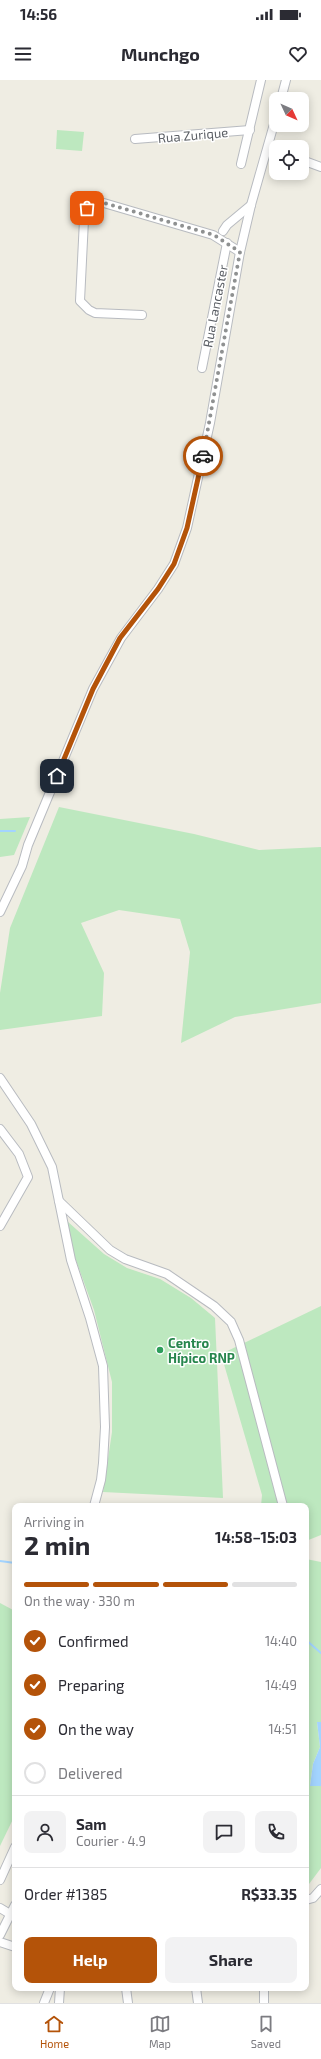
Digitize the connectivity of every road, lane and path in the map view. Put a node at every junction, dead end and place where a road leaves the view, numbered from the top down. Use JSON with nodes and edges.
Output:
{"nodes":[{"id":1,"x":261,"y":80,"type":"edge"},
{"id":2,"x":286,"y":80,"type":"edge"},
{"id":3,"x":283,"y":92,"type":"edge"},
{"id":4,"x":250,"y":130,"type":"junction"},
{"id":5,"x":135,"y":139,"type":"dead end"},
{"id":6,"x":269,"y":158,"type":"edge"},
{"id":7,"x":309,"y":163,"type":"edge"},
{"id":8,"x":241,"y":164,"type":"dead end"},
{"id":9,"x":321,"y":167,"type":"edge"},
{"id":10,"x":251,"y":205,"type":"junction"},
{"id":11,"x":223,"y":231,"type":"junction"},
{"id":12,"x":214,"y":235,"type":"junction"},
{"id":13,"x":225,"y":242,"type":"junction"},
{"id":14,"x":240,"y":252,"type":"junction"},
{"id":15,"x":142,"y":315,"type":"dead end"},
{"id":16,"x":202,"y":368,"type":"dead end"},
{"id":17,"x":9,"y":890,"type":"junction"},
{"id":18,"x":0,"y":895,"type":"edge"},
{"id":19,"x":0,"y":912,"type":"edge"},
{"id":20,"x":0,"y":1078,"type":"edge"},
{"id":21,"x":0,"y":1129,"type":"edge"},
{"id":22,"x":59,"y":1201,"type":"junction"},
{"id":23,"x":0,"y":1226,"type":"edge"},
{"id":24,"x":95,"y":1503,"type":"edge"},
{"id":25,"x":282,"y":1503,"type":"edge"},
{"id":26,"x":12,"y":1854,"type":"edge"},
{"id":27,"x":0,"y":1880,"type":"edge"},
{"id":28,"x":321,"y":1889,"type":"edge"},
{"id":29,"x":309,"y":1899,"type":"edge"},
{"id":30,"x":0,"y":1908,"type":"edge"},
{"id":31,"x":12,"y":1914,"type":"edge"},
{"id":32,"x":12,"y":1917,"type":"edge"},
{"id":33,"x":0,"y":1935,"type":"edge"},
{"id":34,"x":0,"y":1942,"type":"edge"},
{"id":35,"x":12,"y":1946,"type":"edge"},
{"id":36,"x":49,"y":1991,"type":"edge"},
{"id":37,"x":60,"y":1991,"type":"edge"},
{"id":38,"x":126,"y":1991,"type":"edge"},
{"id":39,"x":196,"y":1991,"type":"edge"},
{"id":40,"x":264,"y":1991,"type":"edge"},
{"id":41,"x":44,"y":2003,"type":"edge"},
{"id":42,"x":59,"y":2003,"type":"edge"},
{"id":43,"x":128,"y":2003,"type":"edge"},
{"id":44,"x":198,"y":2003,"type":"edge"},
{"id":45,"x":264,"y":2003,"type":"edge"}],
"edges":[{"from":1,"to":4,"type":"street"},
{"from":2,"to":3,"type":"street"},
{"from":4,"to":5,"type":"street","name":"Rua Zurique"},
{"from":4,"to":8,"type":"street"},
{"from":6,"to":10,"type":"street"},
{"from":7,"to":9,"type":"street"},
{"from":10,"to":11,"type":"street"},
{"from":10,"to":14,"type":"street"},
{"from":11,"to":12,"type":"street"},
{"from":11,"to":13,"type":"street","name":"Rua Lancaster"},
{"from":12,"to":13,"type":"street"},
{"from":12,"to":15,"type":"street"},
{"from":13,"to":14,"type":"street"},
{"from":13,"to":16,"type":"street","name":"Rua Lancaster"},
{"from":14,"to":17,"type":"street"},
{"from":17,"to":18,"type":"street"},
{"from":17,"to":19,"type":"street"},
{"from":20,"to":22,"type":"street"},
{"from":21,"to":23,"type":"street"},
{"from":22,"to":24,"type":"street"},
{"from":22,"to":25,"type":"street"},
{"from":26,"to":27,"type":"street"},
{"from":28,"to":29,"type":"street"},
{"from":30,"to":31,"type":"street"},
{"from":32,"to":33,"type":"street"},
{"from":34,"to":35,"type":"street"},
{"from":36,"to":41,"type":"street"},
{"from":37,"to":42,"type":"street"},
{"from":38,"to":43,"type":"street"},
{"from":39,"to":44,"type":"street"},
{"from":40,"to":45,"type":"street"}]}
